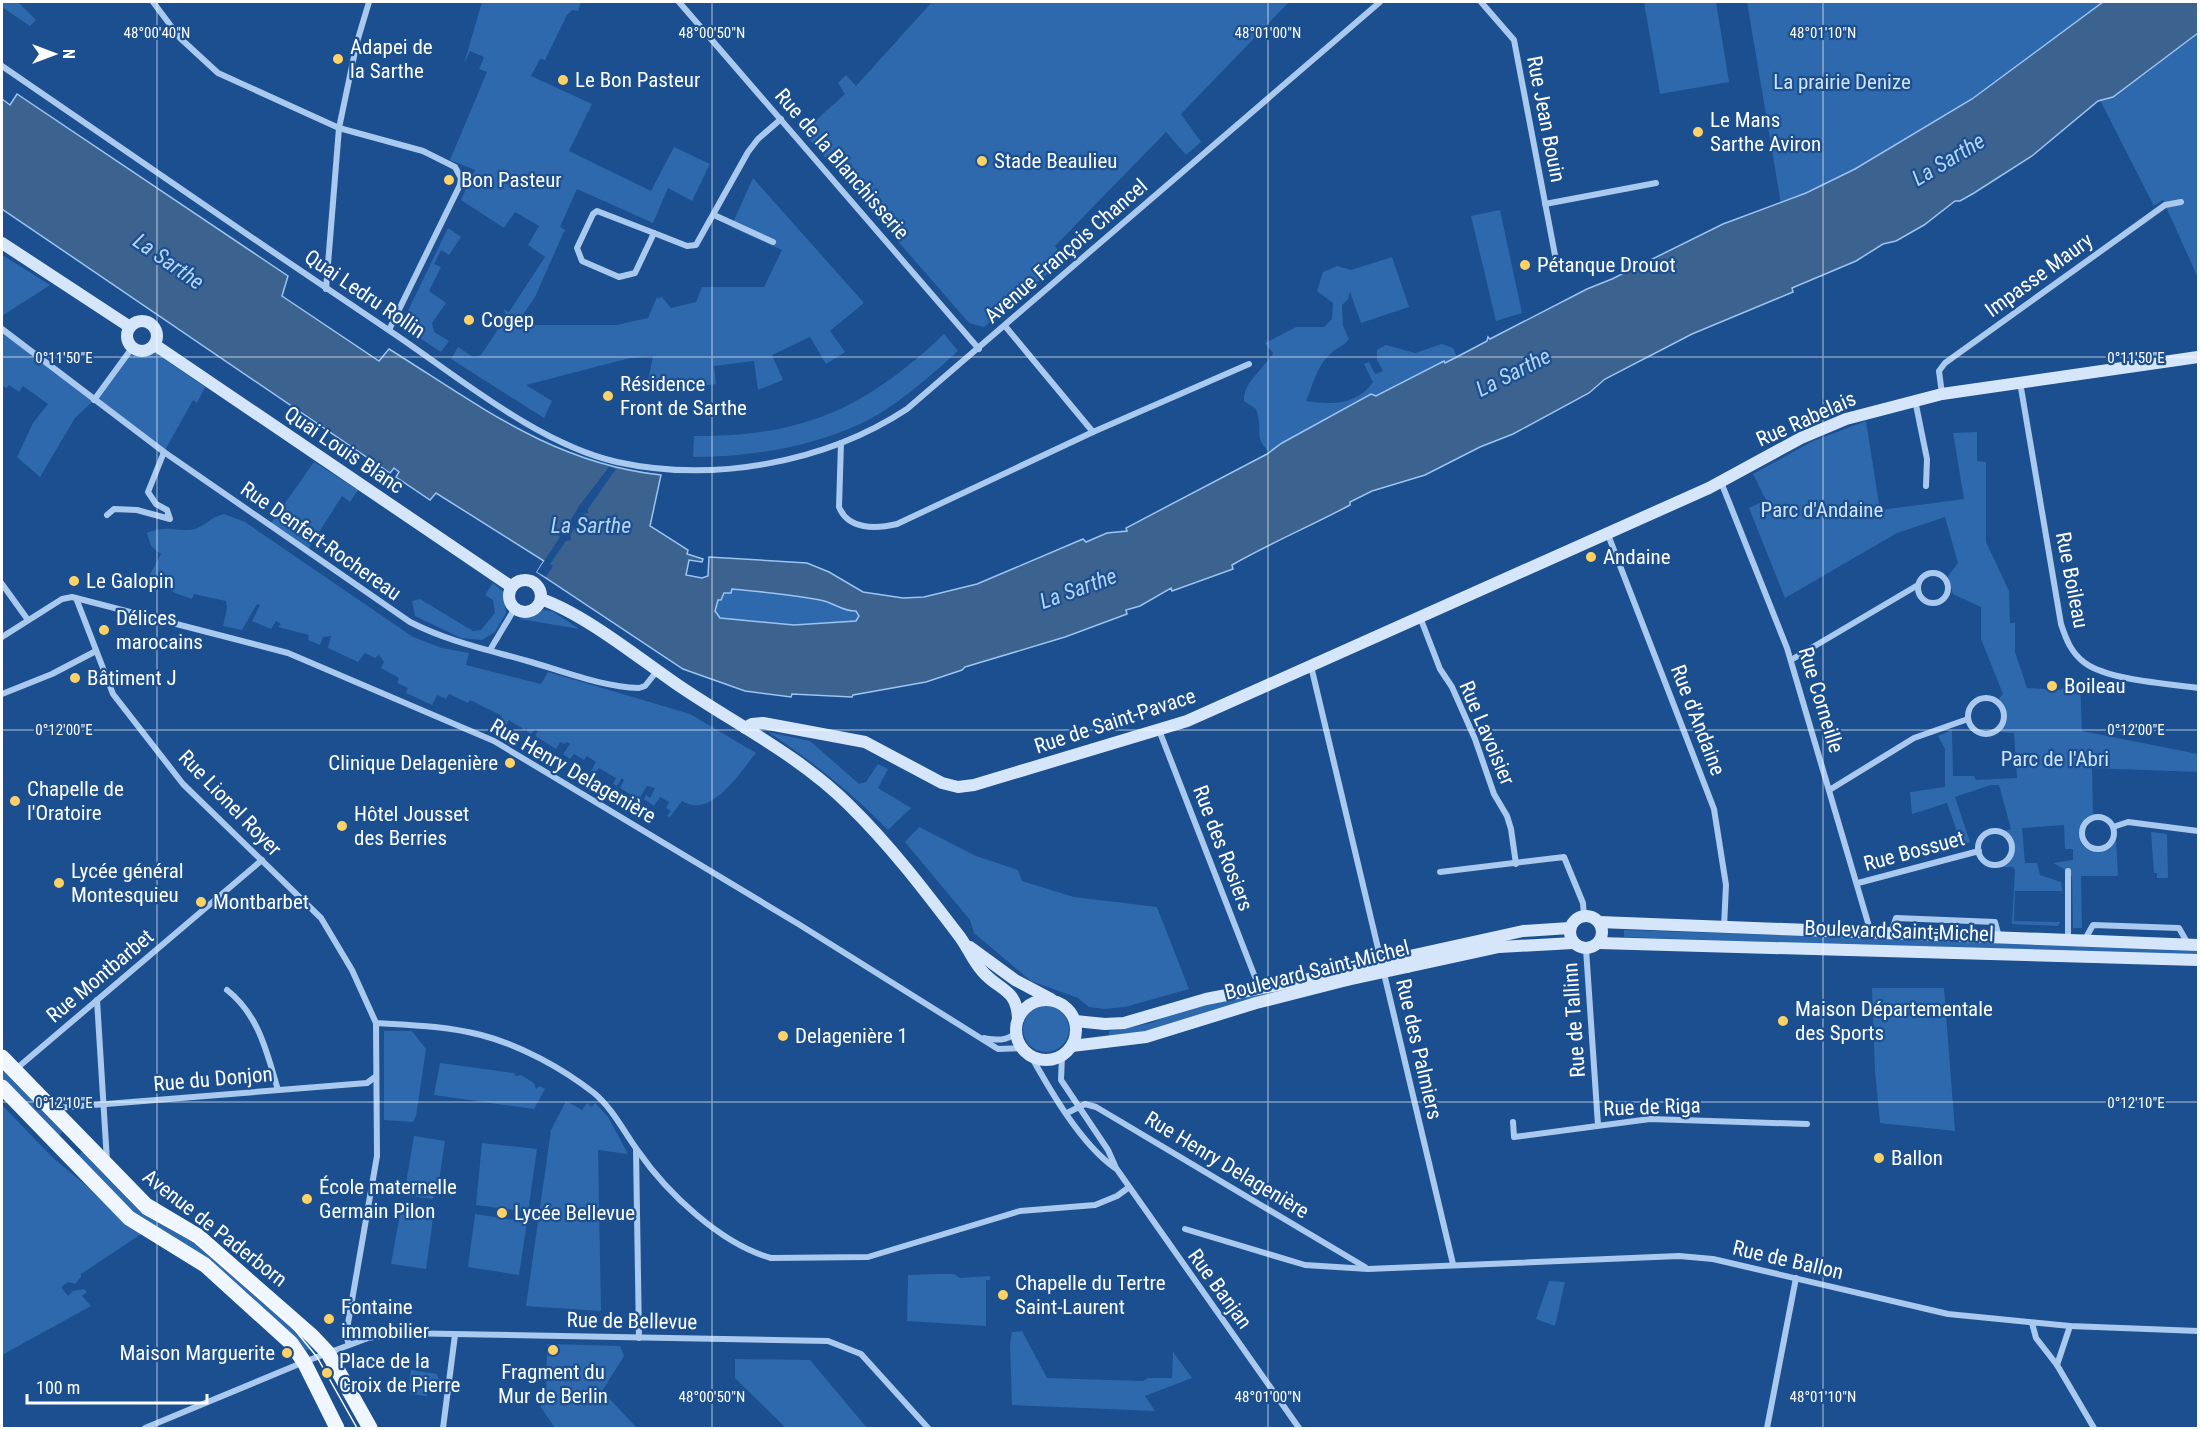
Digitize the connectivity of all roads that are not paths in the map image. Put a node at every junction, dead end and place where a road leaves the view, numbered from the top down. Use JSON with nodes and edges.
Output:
{"nodes":[{"id":1,"x":153,"y":2,"type":"edge"},
{"id":2,"x":369,"y":2,"type":"edge"},
{"id":3,"x":679,"y":2,"type":"edge"},
{"id":4,"x":1380,"y":2,"type":"edge"},
{"id":5,"x":1481,"y":2,"type":"edge"},
{"id":6,"x":2,"y":66,"type":"edge"},
{"id":7,"x":781,"y":119,"type":"junction"},
{"id":8,"x":339,"y":128,"type":"junction"},
{"id":9,"x":1656,"y":183,"type":"dead end"},
{"id":10,"x":2181,"y":202,"type":"dead end"},
{"id":11,"x":1545,"y":204,"type":"junction"},
{"id":12,"x":714,"y":215,"type":"junction"},
{"id":13,"x":654,"y":233,"type":"junction"},
{"id":14,"x":2,"y":237,"type":"edge"},
{"id":15,"x":773,"y":242,"type":"dead end"},
{"id":16,"x":2,"y":243,"type":"edge"},
{"id":17,"x":1555,"y":255,"type":"dead end"},
{"id":18,"x":24,"y":256,"type":"junction"},
{"id":19,"x":326,"y":289,"type":"junction"},
{"id":20,"x":1005,"y":326,"type":"junction"},
{"id":21,"x":130,"y":327,"type":"junction"},
{"id":22,"x":2,"y":329,"type":"edge"},
{"id":23,"x":389,"y":330,"type":"junction"},
{"id":24,"x":155,"y":345,"type":"junction"},
{"id":25,"x":132,"y":348,"type":"junction"},
{"id":26,"x":979,"y":349,"type":"junction"},
{"id":27,"x":2199,"y":357,"type":"edge"},
{"id":28,"x":1249,"y":364,"type":"dead end"},
{"id":29,"x":2020,"y":382,"type":"junction"},
{"id":30,"x":1942,"y":394,"type":"junction"},
{"id":31,"x":94,"y":400,"type":"junction"},
{"id":32,"x":1915,"y":400,"type":"junction"},
{"id":33,"x":1094,"y":432,"type":"junction"},
{"id":34,"x":841,"y":443,"type":"junction"},
{"id":35,"x":164,"y":452,"type":"junction"},
{"id":36,"x":741,"y":467,"type":"joint"},
{"id":37,"x":1721,"y":482,"type":"junction"},
{"id":38,"x":1926,"y":486,"type":"dead end"},
{"id":39,"x":107,"y":515,"type":"dead end"},
{"id":40,"x":1607,"y":532,"type":"junction"},
{"id":41,"x":2,"y":584,"type":"edge"},
{"id":42,"x":1487,"y":585,"type":"joint"},
{"id":43,"x":1918,"y":585,"type":"junction"},
{"id":44,"x":512,"y":586,"type":"junction"},
{"id":45,"x":76,"y":598,"type":"junction"},
{"id":46,"x":541,"y":599,"type":"junction"},
{"id":47,"x":515,"y":608,"type":"junction"},
{"id":48,"x":1420,"y":616,"type":"junction"},
{"id":49,"x":28,"y":620,"type":"junction"},
{"id":50,"x":2,"y":637,"type":"edge"},
{"id":51,"x":490,"y":650,"type":"junction"},
{"id":52,"x":96,"y":651,"type":"junction"},
{"id":53,"x":1791,"y":660,"type":"junction"},
{"id":54,"x":1311,"y":666,"type":"junction"},
{"id":55,"x":657,"y":671,"type":"junction"},
{"id":56,"x":2199,"y":688,"type":"edge"},
{"id":57,"x":2,"y":694,"type":"edge"},
{"id":58,"x":1968,"y":719,"type":"junction"},
{"id":59,"x":745,"y":728,"type":"junction"},
{"id":60,"x":1160,"y":730,"type":"junction"},
{"id":61,"x":1831,"y":789,"type":"junction"},
{"id":62,"x":2112,"y":827,"type":"junction"},
{"id":63,"x":2199,"y":831,"type":"edge"},
{"id":64,"x":1979,"y":851,"type":"junction"},
{"id":65,"x":262,"y":860,"type":"junction"},
{"id":66,"x":1516,"y":864,"type":"junction"},
{"id":67,"x":2068,"y":871,"type":"dead end"},
{"id":68,"x":1440,"y":872,"type":"dead end"},
{"id":69,"x":1858,"y":883,"type":"junction"},
{"id":70,"x":1584,"y":915,"type":"junction"},
{"id":71,"x":1599,"y":922,"type":"junction"},
{"id":72,"x":1570,"y":928,"type":"junction"},
{"id":73,"x":1724,"y":928,"type":"junction"},
{"id":74,"x":1871,"y":934,"type":"junction"},
{"id":75,"x":2068,"y":940,"type":"junction"},
{"id":76,"x":962,"y":941,"type":"junction"},
{"id":77,"x":1573,"y":943,"type":"junction"},
{"id":78,"x":1599,"y":943,"type":"junction"},
{"id":79,"x":2193,"y":944,"type":"edge"},
{"id":80,"x":1586,"y":948,"type":"junction"},
{"id":81,"x":2199,"y":960,"type":"edge"},
{"id":82,"x":1406,"y":962,"type":"junction"},
{"id":83,"x":1346,"y":976,"type":"junction"},
{"id":84,"x":1255,"y":977,"type":"dead end"},
{"id":85,"x":227,"y":990,"type":"dead end"},
{"id":86,"x":97,"y":1000,"type":"junction"},
{"id":87,"x":1053,"y":1000,"type":"junction"},
{"id":88,"x":1018,"y":1018,"type":"junction"},
{"id":89,"x":1075,"y":1021,"type":"junction"},
{"id":90,"x":376,"y":1023,"type":"junction"},
{"id":91,"x":1016,"y":1032,"type":"junction"},
{"id":92,"x":980,"y":1038,"type":"junction"},
{"id":93,"x":1072,"y":1046,"type":"junction"},
{"id":94,"x":1026,"y":1052,"type":"junction"},
{"id":95,"x":1062,"y":1056,"type":"junction"},
{"id":96,"x":2,"y":1057,"type":"edge"},
{"id":97,"x":14,"y":1071,"type":"junction"},
{"id":98,"x":375,"y":1076,"type":"junction"},
{"id":99,"x":2,"y":1088,"type":"edge"},
{"id":100,"x":278,"y":1090,"type":"junction"},
{"id":101,"x":104,"y":1104,"type":"junction"},
{"id":102,"x":1079,"y":1107,"type":"junction"},
{"id":103,"x":51,"y":1108,"type":"junction"},
{"id":104,"x":1067,"y":1113,"type":"junction"},
{"id":105,"x":1513,"y":1122,"type":"dead end"},
{"id":106,"x":1807,"y":1124,"type":"dead end"},
{"id":107,"x":1598,"y":1125,"type":"junction"},
{"id":108,"x":636,"y":1148,"type":"junction"},
{"id":109,"x":108,"y":1166,"type":"junction"},
{"id":110,"x":1116,"y":1168,"type":"junction"},
{"id":111,"x":1128,"y":1188,"type":"junction"},
{"id":112,"x":1185,"y":1228,"type":"dead end"},
{"id":113,"x":1454,"y":1264,"type":"junction"},
{"id":114,"x":1368,"y":1269,"type":"junction"},
{"id":115,"x":1796,"y":1278,"type":"junction"},
{"id":116,"x":2032,"y":1323,"type":"junction"},
{"id":117,"x":2070,"y":1326,"type":"junction"},
{"id":118,"x":2199,"y":1331,"type":"edge"},
{"id":119,"x":455,"y":1335,"type":"junction"},
{"id":120,"x":639,"y":1338,"type":"junction"},
{"id":121,"x":349,"y":1345,"type":"junction"},
{"id":122,"x":328,"y":1353,"type":"junction"},
{"id":123,"x":304,"y":1362,"type":"junction"},
{"id":124,"x":2057,"y":1365,"type":"junction"},
{"id":125,"x":145,"y":1428,"type":"edge"},
{"id":126,"x":337,"y":1428,"type":"edge"},
{"id":127,"x":370,"y":1428,"type":"edge"},
{"id":128,"x":443,"y":1428,"type":"edge"},
{"id":129,"x":928,"y":1428,"type":"edge"},
{"id":130,"x":1299,"y":1428,"type":"edge"},
{"id":131,"x":1767,"y":1428,"type":"edge"},
{"id":132,"x":2094,"y":1428,"type":"edge"}],
"edges":[{"from":1,"to":8,"type":"street"},
{"from":2,"to":8,"type":"street"},
{"from":3,"to":7,"type":"street","name":"Rue de la Blanchisserie"},
{"from":4,"to":20,"type":"street","name":"Avenue François Chancel"},
{"from":5,"to":11,"type":"street","name":"Rue Jean Bouin"},
{"from":6,"to":19,"type":"street","name":"Quai Ledru Rollin"},
{"from":7,"to":12,"type":"street"},
{"from":7,"to":26,"type":"street","name":"Rue de la Blanchisserie"},
{"from":8,"to":19,"type":"street"},
{"from":8,"to":23,"type":"street"},
{"from":9,"to":11,"type":"street"},
{"from":10,"to":30,"type":"street","name":"Impasse Maury"},
{"from":11,"to":17,"type":"street","name":"Rue Jean Bouin"},
{"from":12,"to":13,"type":"street"},
{"from":12,"to":15,"type":"street"},
{"from":13,"to":13,"type":"street"},
{"from":14,"to":18,"type":"main road","name":"Quai Louis Blanc"},
{"from":16,"to":18,"type":"main road","name":"Quai Louis Blanc"},
{"from":18,"to":21,"type":"main road","name":"Quai Louis Blanc"},
{"from":19,"to":23,"type":"street","name":"Quai Ledru Rollin"},
{"from":20,"to":26,"type":"street","name":"Avenue François Chancel"},
{"from":20,"to":33,"type":"street"},
{"from":21,"to":24,"type":"main road","name":"Quai Louis Blanc"},
{"from":21,"to":25,"type":"main road"},
{"from":22,"to":31,"type":"street","name":"Rue Denfert-Rochereau"},
{"from":23,"to":36,"type":"street","name":"Quai Ledru Rollin"},
{"from":24,"to":25,"type":"main road"},
{"from":24,"to":44,"type":"main road","name":"Quai Louis Blanc"},
{"from":25,"to":31,"type":"street"},
{"from":26,"to":34,"type":"street","name":"Avenue François Chancel"},
{"from":27,"to":29,"type":"main road","name":"Rue Rabelais"},
{"from":28,"to":33,"type":"street"},
{"from":29,"to":30,"type":"main road","name":"Rue Rabelais"},
{"from":29,"to":56,"type":"street","name":"Rue Boileau"},
{"from":30,"to":32,"type":"main road","name":"Rue Rabelais"},
{"from":31,"to":35,"type":"street","name":"Rue Denfert-Rochereau"},
{"from":32,"to":37,"type":"main road","name":"Rue Rabelais"},
{"from":32,"to":38,"type":"street"},
{"from":33,"to":34,"type":"street"},
{"from":34,"to":36,"type":"street","name":"Avenue François Chancel"},
{"from":35,"to":39,"type":"street"},
{"from":35,"to":51,"type":"street","name":"Rue Denfert-Rochereau"},
{"from":37,"to":40,"type":"main road","name":"Rue Rabelais"},
{"from":37,"to":53,"type":"street","name":"Rue Corneille"},
{"from":40,"to":42,"type":"main road","name":"Rue Rabelais"},
{"from":40,"to":73,"type":"street","name":"Rue d'Andaine"},
{"from":41,"to":49,"type":"street"},
{"from":42,"to":48,"type":"main road","name":"Rue de Saint-Pavace"},
{"from":43,"to":43,"type":"street"},
{"from":43,"to":53,"type":"street"},
{"from":44,"to":46,"type":"main road"},
{"from":44,"to":47,"type":"main road"},
{"from":45,"to":49,"type":"street"},
{"from":45,"to":52,"type":"street","name":"Rue Lionel Royer"},
{"from":45,"to":92,"type":"street","name":"Rue Henry Delagenière"},
{"from":46,"to":47,"type":"main road"},
{"from":46,"to":55,"type":"main road"},
{"from":47,"to":51,"type":"street"},
{"from":48,"to":54,"type":"main road","name":"Rue de Saint-Pavace"},
{"from":48,"to":66,"type":"street","name":"Rue Lavoisier"},
{"from":49,"to":50,"type":"street"},
{"from":51,"to":55,"type":"street","name":"Rue Denfert-Rochereau"},
{"from":52,"to":57,"type":"street"},
{"from":52,"to":65,"type":"street","name":"Rue Lionel Royer"},
{"from":53,"to":61,"type":"street","name":"Rue Corneille"},
{"from":54,"to":60,"type":"main road","name":"Rue de Saint-Pavace"},
{"from":54,"to":113,"type":"street","name":"Rue des Palmiers"},
{"from":55,"to":59,"type":"main road"},
{"from":58,"to":58,"type":"street"},
{"from":58,"to":61,"type":"street"},
{"from":59,"to":60,"type":"main road","name":"Rue de Saint-Pavace"},
{"from":59,"to":76,"type":"main road"},
{"from":60,"to":84,"type":"street","name":"Rue des Rosiers"},
{"from":61,"to":69,"type":"street","name":"Rue Corneille"},
{"from":62,"to":62,"type":"street"},
{"from":62,"to":63,"type":"street"},
{"from":64,"to":64,"type":"street","name":"Rue Bossuet"},
{"from":64,"to":69,"type":"street","name":"Rue Bossuet"},
{"from":65,"to":86,"type":"street","name":"Rue Montbarbet"},
{"from":65,"to":90,"type":"street","name":"Rue Lionel Royer"},
{"from":66,"to":68,"type":"street"},
{"from":66,"to":70,"type":"street"},
{"from":67,"to":75,"type":"street"},
{"from":69,"to":74,"type":"street","name":"Rue Corneille"},
{"from":70,"to":71,"type":"main road"},
{"from":70,"to":72,"type":"main road"},
{"from":71,"to":73,"type":"main road","name":"Boulevard Saint-Michel"},
{"from":71,"to":78,"type":"main road"},
{"from":72,"to":77,"type":"main road"},
{"from":72,"to":82,"type":"main road","name":"Boulevard Saint-Michel"},
{"from":73,"to":74,"type":"main road","name":"Boulevard Saint-Michel"},
{"from":74,"to":75,"type":"main road","name":"Boulevard Saint-Michel"},
{"from":75,"to":79,"type":"main road","name":"Boulevard Saint-Michel"},
{"from":76,"to":87,"type":"main road"},
{"from":76,"to":88,"type":"main road"},
{"from":77,"to":80,"type":"main road"},
{"from":77,"to":82,"type":"main road","name":"Boulevard Saint-Michel"},
{"from":78,"to":80,"type":"main road"},
{"from":78,"to":81,"type":"main road","name":"Boulevard Saint-Michel"},
{"from":80,"to":107,"type":"street","name":"Rue de Tallinn"},
{"from":82,"to":83,"type":"main road","name":"Boulevard Saint-Michel","bridge":true},
{"from":83,"to":89,"type":"main road","name":"Boulevard Saint-Michel"},
{"from":83,"to":93,"type":"main road","name":"Boulevard Saint-Michel"},
{"from":85,"to":100,"type":"street"},
{"from":86,"to":97,"type":"street","name":"Rue Montbarbet"},
{"from":86,"to":101,"type":"street"},
{"from":87,"to":88,"type":"main road"},
{"from":87,"to":89,"type":"main road"},
{"from":88,"to":91,"type":"main road"},
{"from":89,"to":93,"type":"main road"},
{"from":90,"to":98,"type":"street"},
{"from":90,"to":108,"type":"street"},
{"from":91,"to":92,"type":"street"},
{"from":91,"to":94,"type":"main road"},
{"from":92,"to":94,"type":"street","name":"Rue Henry Delagenière"},
{"from":93,"to":95,"type":"main road"},
{"from":94,"to":95,"type":"main road"},
{"from":94,"to":104,"type":"street","name":"Rue Banjan"},
{"from":95,"to":102,"type":"street","name":"Rue Banjan"},
{"from":96,"to":97,"type":"main road","name":"Avenue de Paderborn"},
{"from":97,"to":103,"type":"main road","name":"Avenue de Paderborn"},
{"from":98,"to":100,"type":"street","name":"Rue du Donjon"},
{"from":98,"to":121,"type":"street"},
{"from":99,"to":123,"type":"main road","name":"Avenue de Paderborn"},
{"from":100,"to":101,"type":"street","name":"Rue du Donjon"},
{"from":101,"to":103,"type":"street","name":"Rue du Donjon"},
{"from":101,"to":109,"type":"street"},
{"from":102,"to":104,"type":"street"},
{"from":102,"to":110,"type":"street","name":"Rue Banjan"},
{"from":102,"to":114,"type":"street","name":"Rue Henry Delagenière"},
{"from":103,"to":109,"type":"main road","name":"Avenue de Paderborn"},
{"from":104,"to":110,"type":"street","name":"Rue Banjan"},
{"from":105,"to":107,"type":"street","name":"Rue de Riga"},
{"from":106,"to":107,"type":"street","name":"Rue de Riga"},
{"from":108,"to":111,"type":"street"},
{"from":108,"to":120,"type":"street"},
{"from":109,"to":122,"type":"main road","name":"Avenue de Paderborn"},
{"from":110,"to":111,"type":"street","name":"Rue Banjan"},
{"from":111,"to":130,"type":"street","name":"Rue Banjan"},
{"from":112,"to":114,"type":"street","name":"Rue de Ballon"},
{"from":113,"to":114,"type":"street","name":"Rue de Ballon"},
{"from":113,"to":115,"type":"street","name":"Rue de Ballon"},
{"from":115,"to":116,"type":"street","name":"Rue de Ballon"},
{"from":115,"to":131,"type":"street"},
{"from":116,"to":117,"type":"street","name":"Rue de Ballon"},
{"from":116,"to":124,"type":"street"},
{"from":117,"to":118,"type":"street","name":"Rue de Ballon"},
{"from":117,"to":124,"type":"street"},
{"from":119,"to":120,"type":"street","name":"Rue de Bellevue"},
{"from":119,"to":121,"type":"street","name":"Rue de Bellevue"},
{"from":119,"to":128,"type":"street"},
{"from":120,"to":129,"type":"street","name":"Rue de Bellevue"},
{"from":121,"to":122,"type":"street","name":"Rue de Bellevue"},
{"from":122,"to":123,"type":"street","name":"Rue de Bellevue"},
{"from":122,"to":127,"type":"main road","name":"Avenue de Paderborn"},
{"from":123,"to":125,"type":"street","name":"Rue de Bellevue"},
{"from":123,"to":126,"type":"main road","name":"Avenue de Paderborn"},
{"from":124,"to":132,"type":"street"}]}
